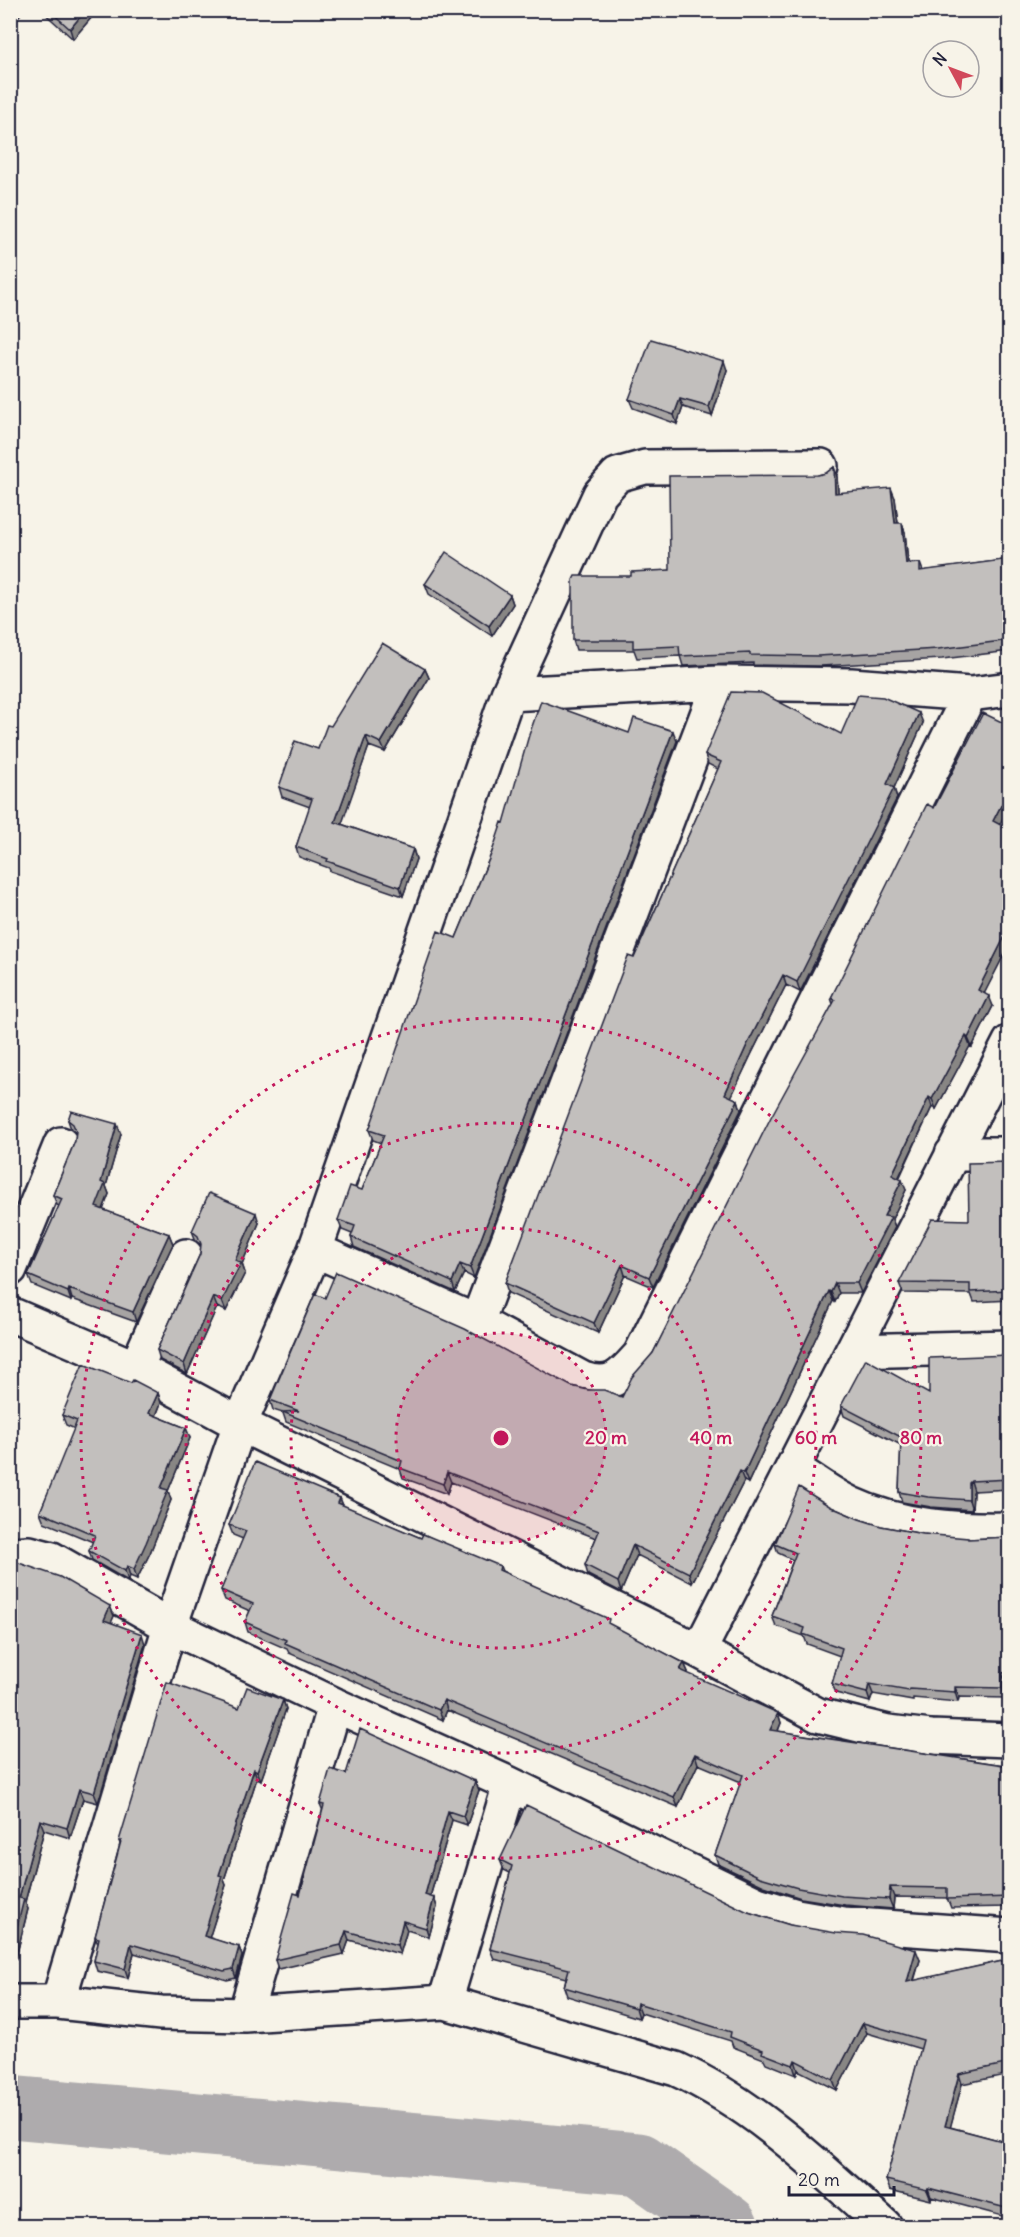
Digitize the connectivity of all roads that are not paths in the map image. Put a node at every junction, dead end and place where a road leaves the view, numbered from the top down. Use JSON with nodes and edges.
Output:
{"nodes":[{"id":1,"x":821,"y":466,"type":"dead end"},
{"id":2,"x":719,"y":683,"type":"junction"},
{"id":3,"x":1010,"y":689,"type":"edge"},
{"id":4,"x":508,"y":694,"type":"junction"},
{"id":5,"x":970,"y":694,"type":"junction"},
{"id":6,"x":1010,"y":1042,"type":"edge"},
{"id":7,"x":61,"y":1144,"type":"dead end"},
{"id":8,"x":952,"y":1154,"type":"junction"},
{"id":9,"x":1010,"y":1154,"type":"edge"},
{"id":10,"x":315,"y":1250,"type":"junction"},
{"id":11,"x":186,"y":1256,"type":"dead end"},
{"id":12,"x":10,"y":1269,"type":"edge"},
{"id":13,"x":10,"y":1314,"type":"edge"},
{"id":14,"x":477,"y":1322,"type":"junction"},
{"id":15,"x":1010,"y":1347,"type":"edge"},
{"id":16,"x":852,"y":1351,"type":"junction"},
{"id":17,"x":136,"y":1368,"type":"junction"},
{"id":18,"x":240,"y":1424,"type":"junction"},
{"id":19,"x":793,"y":1468,"type":"junction"},
{"id":20,"x":1010,"y":1529,"type":"edge"},
{"id":21,"x":10,"y":1554,"type":"edge"},
{"id":22,"x":170,"y":1626,"type":"junction"},
{"id":23,"x":699,"y":1652,"type":"junction"},
{"id":24,"x":335,"y":1704,"type":"junction"},
{"id":25,"x":1010,"y":1740,"type":"edge"},
{"id":26,"x":510,"y":1784,"type":"junction"},
{"id":27,"x":1010,"y":1936,"type":"edge"},
{"id":28,"x":10,"y":2002,"type":"edge"},
{"id":29,"x":58,"y":2002,"type":"junction"},
{"id":30,"x":445,"y":2002,"type":"junction"},
{"id":31,"x":245,"y":2015,"type":"junction"},
{"id":32,"x":885,"y":2226,"type":"edge"}],
"edges":[{"from":1,"to":4,"type":"street"},
{"from":2,"to":4,"type":"street"},
{"from":2,"to":5,"type":"street"},
{"from":2,"to":14,"type":"street"},
{"from":3,"to":5,"type":"street"},
{"from":4,"to":10,"type":"street"},
{"from":5,"to":14,"type":"street"},
{"from":6,"to":8,"type":"street"},
{"from":7,"to":12,"type":"street"},
{"from":8,"to":9,"type":"street"},
{"from":8,"to":16,"type":"street"},
{"from":10,"to":14,"type":"street"},
{"from":10,"to":18,"type":"street"},
{"from":11,"to":17,"type":"street"},
{"from":13,"to":17,"type":"street"},
{"from":15,"to":16,"type":"street"},
{"from":16,"to":19,"type":"street"},
{"from":17,"to":18,"type":"street"},
{"from":18,"to":22,"type":"street"},
{"from":18,"to":23,"type":"street"},
{"from":19,"to":20,"type":"street"},
{"from":19,"to":23,"type":"street"},
{"from":21,"to":22,"type":"street"},
{"from":22,"to":24,"type":"street"},
{"from":22,"to":29,"type":"street"},
{"from":23,"to":25,"type":"street"},
{"from":24,"to":26,"type":"street"},
{"from":24,"to":31,"type":"street"},
{"from":26,"to":27,"type":"street"},
{"from":26,"to":30,"type":"street"},
{"from":28,"to":29,"type":"street"},
{"from":29,"to":31,"type":"street"},
{"from":30,"to":31,"type":"street"},
{"from":30,"to":32,"type":"street"}]}
